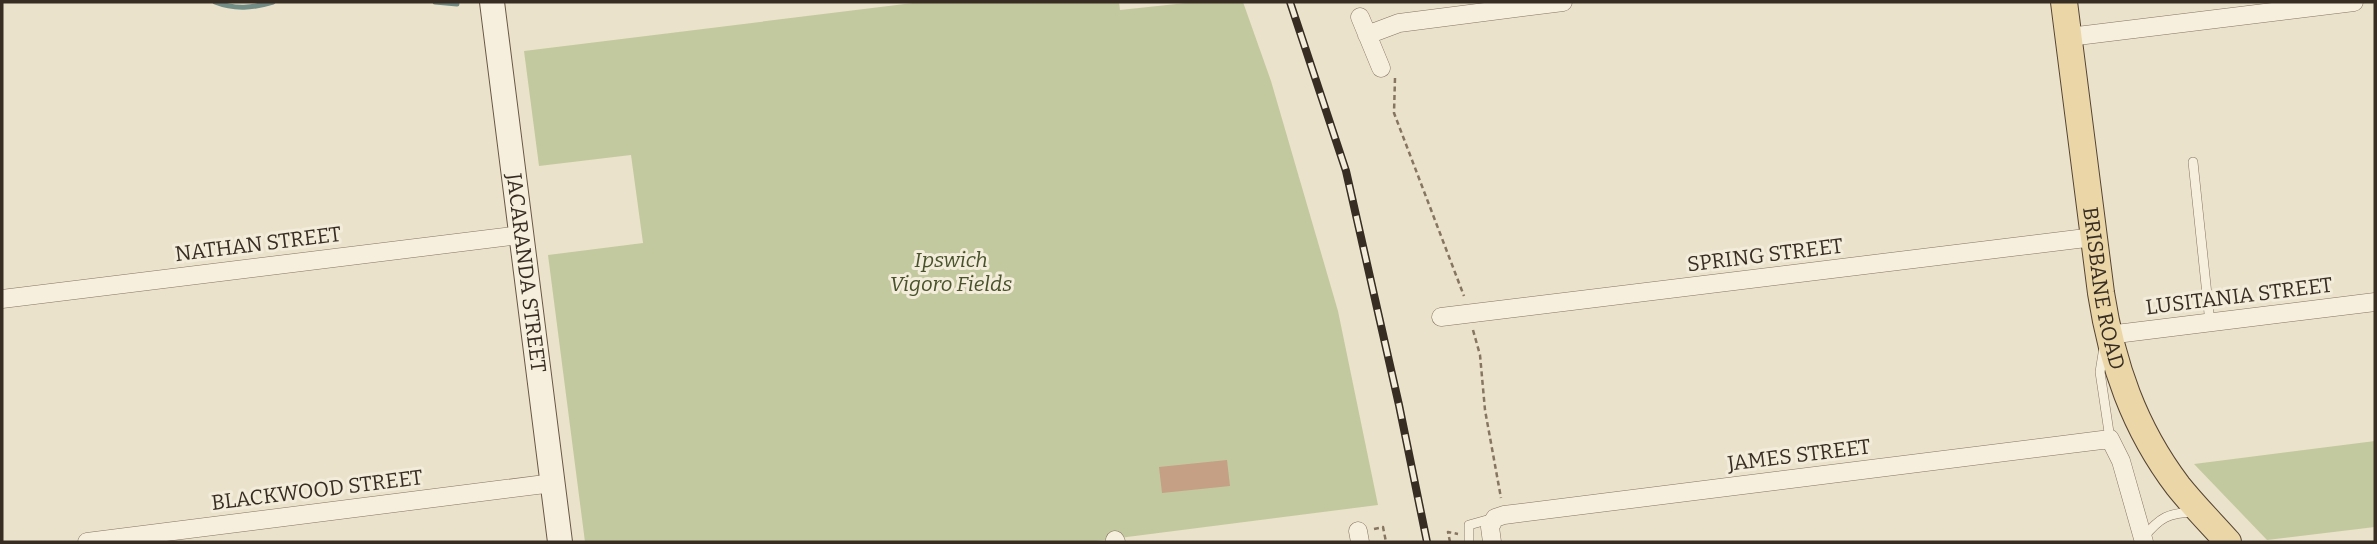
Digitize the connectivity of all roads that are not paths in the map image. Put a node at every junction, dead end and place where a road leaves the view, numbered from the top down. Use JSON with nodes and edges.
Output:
{"nodes":[{"id":1,"x":492,"y":2,"type":"edge"},
{"id":2,"x":1563,"y":2,"type":"edge"},
{"id":3,"x":2064,"y":2,"type":"edge"},
{"id":4,"x":2354,"y":2,"type":"edge"},
{"id":5,"x":1360,"y":17,"type":"dead end"},
{"id":6,"x":1367,"y":34,"type":"junction"},
{"id":7,"x":2068,"y":37,"type":"junction"},
{"id":8,"x":1388,"y":72,"type":"road end"},
{"id":9,"x":2193,"y":162,"type":"dead end"},
{"id":10,"x":520,"y":235,"type":"junction"},
{"id":11,"x":2094,"y":237,"type":"junction"},
{"id":12,"x":2,"y":299,"type":"edge"},
{"id":13,"x":2375,"y":302,"type":"edge"},
{"id":14,"x":1441,"y":317,"type":"dead end"},
{"id":15,"x":2210,"y":323,"type":"junction"},
{"id":16,"x":2108,"y":335,"type":"junction"},
{"id":17,"x":2110,"y":439,"type":"junction"},
{"id":18,"x":553,"y":483,"type":"junction"},
{"id":19,"x":1498,"y":509,"type":"junction"},
{"id":20,"x":2200,"y":511,"type":"junction"},
{"id":21,"x":2143,"y":540,"type":"edge"},
{"id":22,"x":86,"y":542,"type":"edge"},
{"id":23,"x":560,"y":542,"type":"edge"},
{"id":24,"x":1469,"y":542,"type":"edge"},
{"id":25,"x":1492,"y":542,"type":"edge"},
{"id":26,"x":2228,"y":542,"type":"edge"}],
"edges":[{"from":1,"to":10,"type":"street","name":"JACARANDA STREET"},
{"from":2,"to":6,"type":"street"},
{"from":3,"to":7,"type":"main road","name":"BRISBANE ROAD"},
{"from":4,"to":7,"type":"street"},
{"from":5,"to":6,"type":"street"},
{"from":6,"to":8,"type":"street"},
{"from":7,"to":11,"type":"main road","name":"BRISBANE ROAD"},
{"from":9,"to":15,"type":"lane"},
{"from":10,"to":12,"type":"street","name":"NATHAN STREET"},
{"from":10,"to":18,"type":"street","name":"JACARANDA STREET"},
{"from":11,"to":14,"type":"street","name":"SPRING STREET"},
{"from":11,"to":16,"type":"main road","name":"BRISBANE ROAD"},
{"from":13,"to":15,"type":"street","name":"LUSITANIA STREET"},
{"from":15,"to":16,"type":"street","name":"LUSITANIA STREET"},
{"from":16,"to":17,"type":"lane"},
{"from":16,"to":20,"type":"main road","name":"BRISBANE ROAD"},
{"from":17,"to":19,"type":"street","name":"JAMES STREET"},
{"from":17,"to":21,"type":"street"},
{"from":18,"to":22,"type":"street","name":"BLACKWOOD STREET"},
{"from":18,"to":23,"type":"street","name":"JACARANDA STREET"},
{"from":19,"to":24,"type":"lane"},
{"from":19,"to":25,"type":"street"},
{"from":20,"to":21,"type":"lane"},
{"from":20,"to":26,"type":"main road","name":"BRISBANE ROAD"}]}
